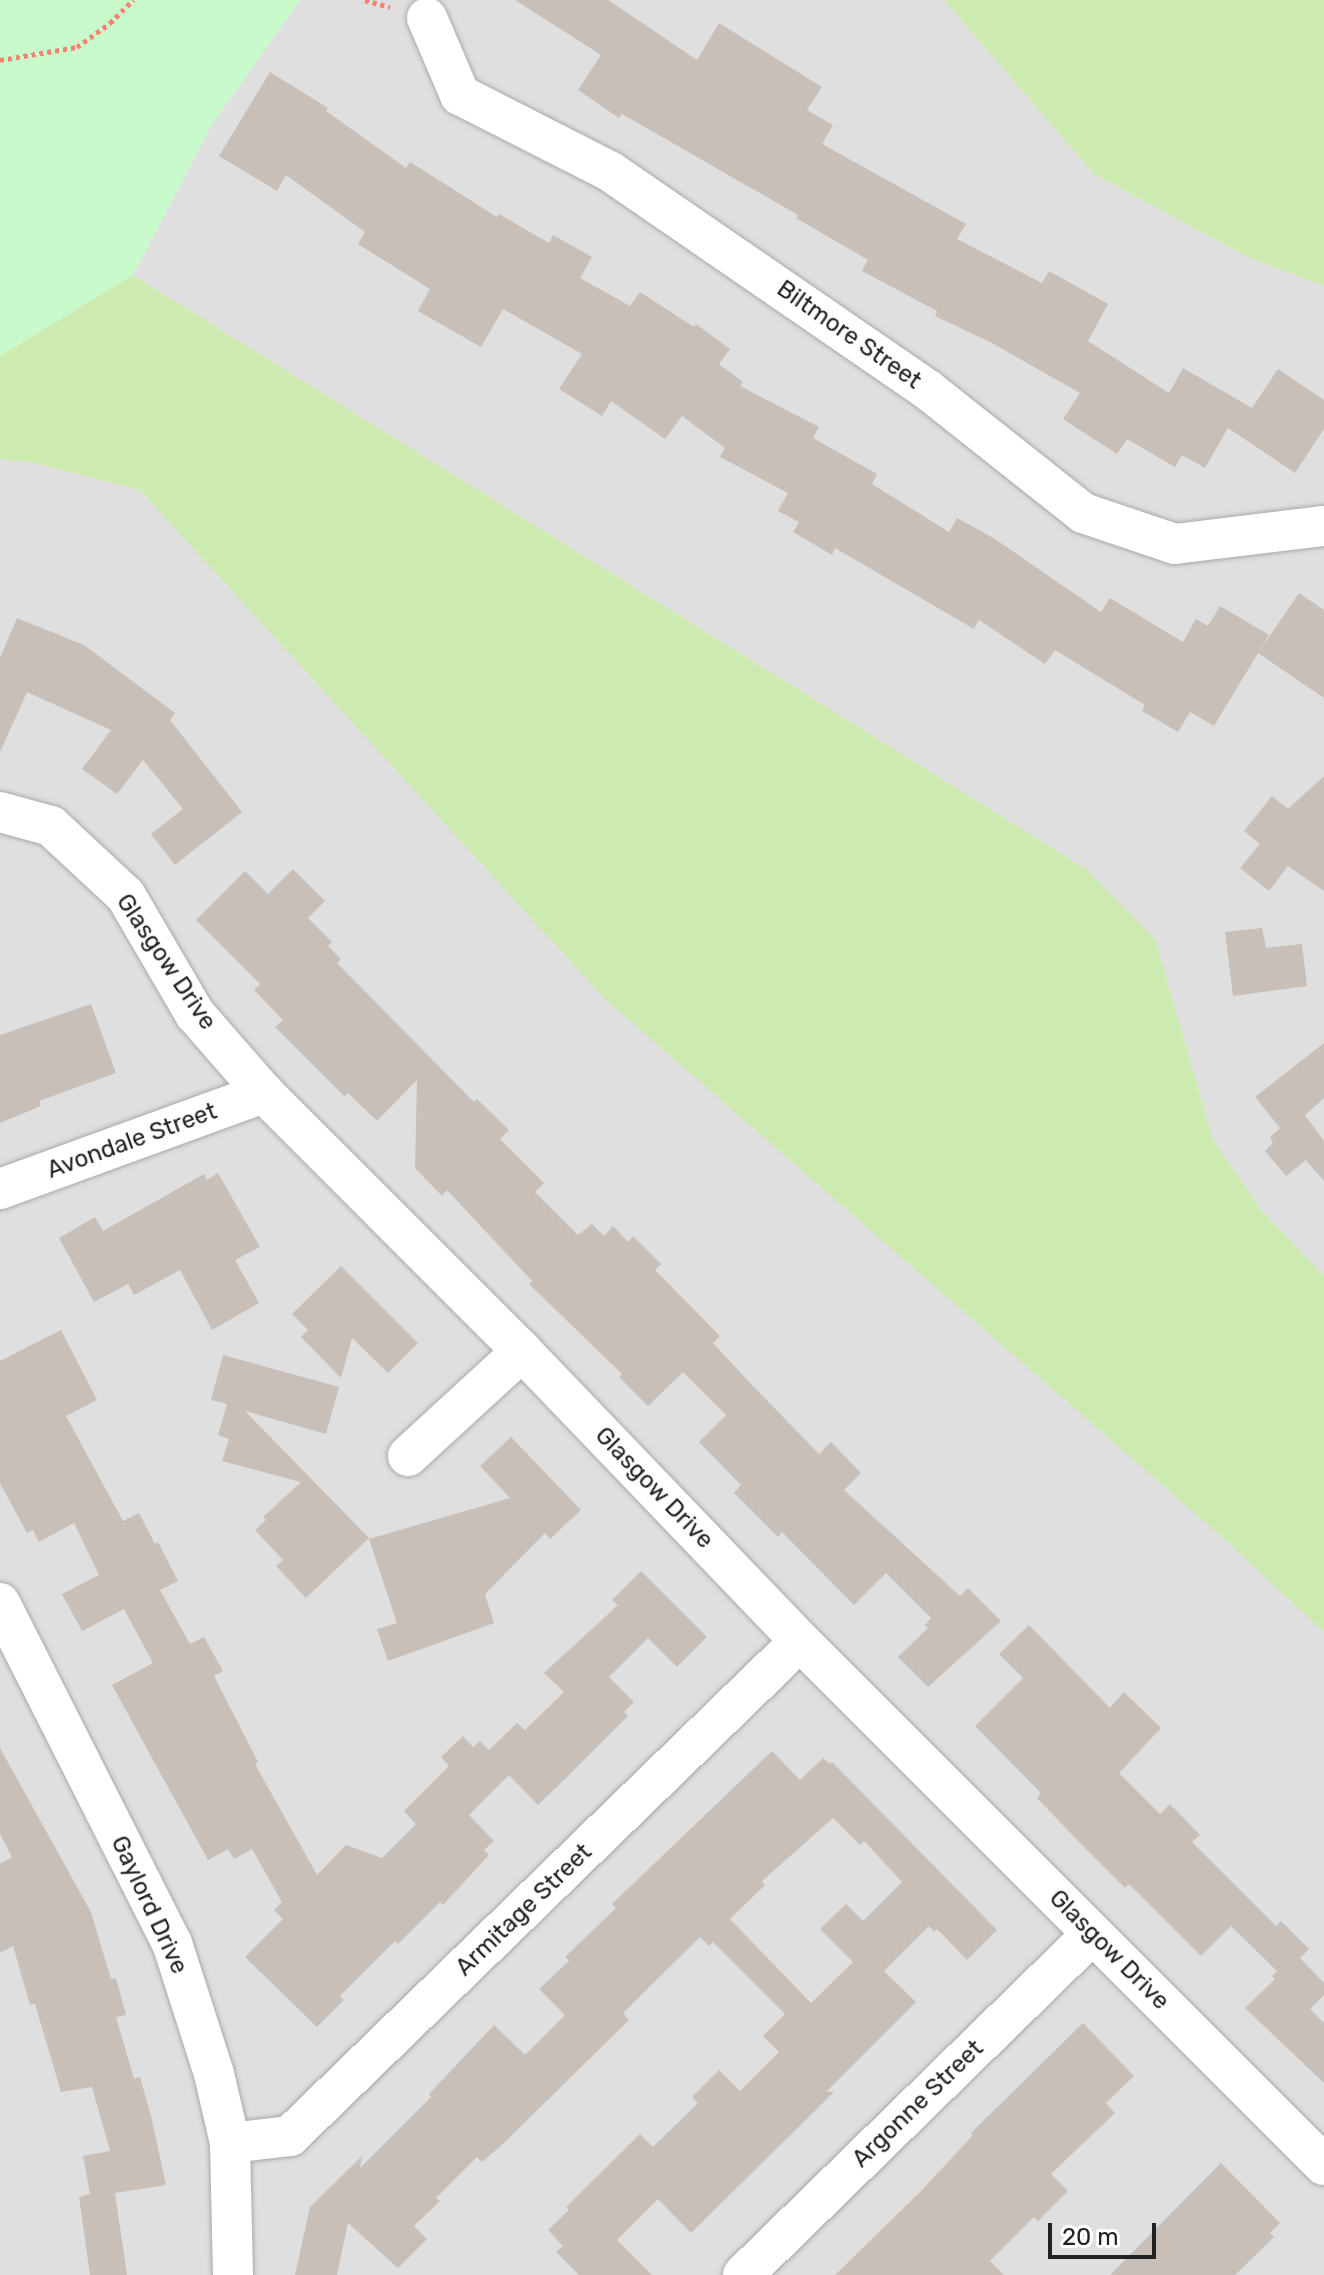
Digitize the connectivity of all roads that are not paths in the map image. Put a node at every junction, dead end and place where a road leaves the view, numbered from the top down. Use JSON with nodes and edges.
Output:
{"nodes":[{"id":1,"x":427,"y":18,"type":"dead end"},
{"id":2,"x":1324,"y":526,"type":"edge"},
{"id":3,"x":0,"y":812,"type":"edge"},
{"id":4,"x":264,"y":1093,"type":"junction"},
{"id":5,"x":0,"y":1189,"type":"edge"},
{"id":6,"x":522,"y":1351,"type":"junction"},
{"id":7,"x":408,"y":1456,"type":"dead end"},
{"id":8,"x":4,"y":1622,"type":"edge"},
{"id":9,"x":800,"y":1641,"type":"junction"},
{"id":10,"x":1093,"y":1933,"type":"junction"},
{"id":11,"x":230,"y":2143,"type":"junction"},
{"id":12,"x":1324,"y":2165,"type":"edge"},
{"id":13,"x":233,"y":2275,"type":"edge"},
{"id":14,"x":743,"y":2275,"type":"edge"}],
"edges":[{"from":1,"to":2,"type":"street","name":"Biltmore Street"},
{"from":3,"to":4,"type":"street","name":"Glasgow Drive"},
{"from":4,"to":5,"type":"street","name":"Avondale Street"},
{"from":4,"to":6,"type":"street","name":"Glasgow Drive"},
{"from":6,"to":7,"type":"street"},
{"from":6,"to":9,"type":"street","name":"Glasgow Drive"},
{"from":8,"to":11,"type":"street","name":"Gaylord Drive"},
{"from":9,"to":10,"type":"street","name":"Glasgow Drive"},
{"from":9,"to":11,"type":"street","name":"Armitage Street"},
{"from":10,"to":12,"type":"street","name":"Glasgow Drive"},
{"from":10,"to":14,"type":"street","name":"Argonne Street"},
{"from":11,"to":13,"type":"street","name":"Gaylord Drive"}]}
